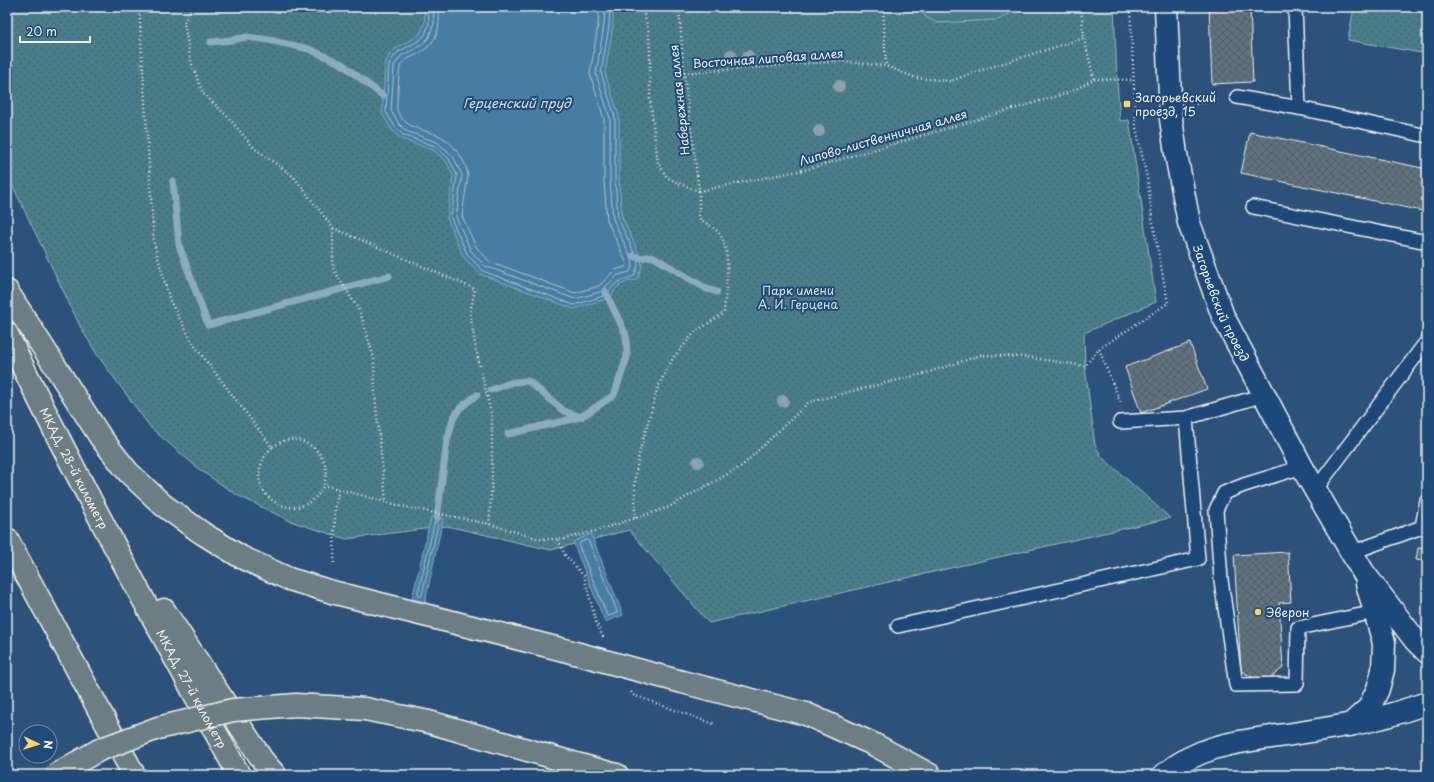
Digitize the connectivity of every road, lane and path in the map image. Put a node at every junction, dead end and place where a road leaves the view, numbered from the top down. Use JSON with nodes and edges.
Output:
{"nodes":[{"id":1,"x":139,"y":7,"type":"edge"},
{"id":2,"x":192,"y":7,"type":"edge"},
{"id":3,"x":642,"y":7,"type":"edge"},
{"id":4,"x":679,"y":7,"type":"edge"},
{"id":5,"x":883,"y":7,"type":"edge"},
{"id":6,"x":1081,"y":7,"type":"edge"},
{"id":7,"x":1130,"y":7,"type":"edge"},
{"id":8,"x":1166,"y":7,"type":"edge"},
{"id":9,"x":1295,"y":7,"type":"edge"},
{"id":10,"x":1084,"y":38,"type":"junction"},
{"id":11,"x":886,"y":66,"type":"junction"},
{"id":12,"x":684,"y":73,"type":"junction"},
{"id":13,"x":1094,"y":79,"type":"junction"},
{"id":14,"x":1134,"y":80,"type":"junction"},
{"id":15,"x":1237,"y":97,"type":"joint"},
{"id":16,"x":1196,"y":104,"type":"dead end"},
{"id":17,"x":1299,"y":108,"type":"junction"},
{"id":18,"x":1427,"y":136,"type":"edge"},
{"id":19,"x":698,"y":191,"type":"junction"},
{"id":20,"x":1253,"y":207,"type":"dead end"},
{"id":21,"x":333,"y":228,"type":"junction"},
{"id":22,"x":1427,"y":242,"type":"edge"},
{"id":23,"x":7,"y":291,"type":"edge"},
{"id":24,"x":7,"y":334,"type":"edge"},
{"id":25,"x":1427,"y":341,"type":"edge"},
{"id":26,"x":1099,"y":349,"type":"junction"},
{"id":27,"x":1264,"y":395,"type":"junction"},
{"id":28,"x":1186,"y":418,"type":"junction"},
{"id":29,"x":1120,"y":422,"type":"joint"},
{"id":30,"x":272,"y":447,"type":"junction"},
{"id":31,"x":1302,"y":467,"type":"junction"},
{"id":32,"x":324,"y":485,"type":"junction"},
{"id":33,"x":339,"y":489,"type":"junction"},
{"id":34,"x":1316,"y":490,"type":"junction"},
{"id":35,"x":86,"y":492,"type":"junction"},
{"id":36,"x":386,"y":501,"type":"junction"},
{"id":37,"x":1427,"y":501,"type":"edge"},
{"id":38,"x":635,"y":518,"type":"junction"},
{"id":39,"x":489,"y":524,"type":"junction"},
{"id":40,"x":7,"y":539,"type":"edge"},
{"id":41,"x":1353,"y":552,"type":"junction"},
{"id":42,"x":334,"y":563,"type":"dead end"},
{"id":43,"x":144,"y":602,"type":"joint"},
{"id":44,"x":1383,"y":610,"type":"junction"},
{"id":45,"x":898,"y":626,"type":"dead end"},
{"id":46,"x":1427,"y":652,"type":"edge"},
{"id":47,"x":1427,"y":703,"type":"edge"},
{"id":48,"x":1350,"y":725,"type":"junction"},
{"id":49,"x":55,"y":775,"type":"edge"},
{"id":50,"x":134,"y":775,"type":"edge"},
{"id":51,"x":239,"y":775,"type":"edge"},
{"id":52,"x":275,"y":775,"type":"edge"},
{"id":53,"x":617,"y":775,"type":"edge"},
{"id":54,"x":930,"y":775,"type":"edge"},
{"id":55,"x":1164,"y":775,"type":"edge"}],
"edges":[{"from":1,"to":30,"type":"path"},
{"from":2,"to":21,"type":"path"},
{"from":3,"to":19,"type":"path"},
{"from":4,"to":12,"type":"path","name":"Набережная аллея"},
{"from":5,"to":11,"type":"path"},
{"from":6,"to":10,"type":"path"},
{"from":7,"to":14,"type":"path"},
{"from":8,"to":27,"type":"street","name":"Загорьевский проезд"},
{"from":9,"to":17,"type":"lane"},
{"from":10,"to":11,"type":"path","name":"Восточная липовая аллея"},
{"from":10,"to":13,"type":"path"},
{"from":11,"to":12,"type":"path","name":"Восточная липовая аллея"},
{"from":12,"to":19,"type":"path","name":"Набережная аллея"},
{"from":13,"to":14,"type":"path"},
{"from":13,"to":19,"type":"path","name":"Липово-лиственничная аллея"},
{"from":14,"to":26,"type":"path"},
{"from":15,"to":16,"type":"path"},
{"from":15,"to":17,"type":"lane"},
{"from":17,"to":18,"type":"lane"},
{"from":19,"to":38,"type":"path","name":"Набережная аллея"},
{"from":20,"to":22,"type":"lane"},
{"from":21,"to":36,"type":"path"},
{"from":21,"to":39,"type":"path"},
{"from":23,"to":54,"type":"main road","bridge":true},
{"from":24,"to":35,"type":"main road","name":"МКАД, 28-й километр"},
{"from":25,"to":34,"type":"lane"},
{"from":26,"to":29,"type":"path"},
{"from":26,"to":38,"type":"path"},
{"from":27,"to":28,"type":"lane"},
{"from":27,"to":31,"type":"street","name":"Загорьевский проезд"},
{"from":28,"to":29,"type":"lane"},
{"from":28,"to":45,"type":"lane"},
{"from":30,"to":32,"type":"path"},
{"from":30,"to":32,"type":"path"},
{"from":31,"to":34,"type":"street","name":"Загорьевский проезд"},
{"from":31,"to":44,"type":"lane"},
{"from":32,"to":33,"type":"path"},
{"from":33,"to":36,"type":"path"},
{"from":33,"to":42,"type":"path"},
{"from":34,"to":41,"type":"street","name":"Загорьевский проезд"},
{"from":35,"to":43,"type":"main road","name":"МКАД, 28-й километр"},
{"from":35,"to":52,"type":"main road"},
{"from":36,"to":39,"type":"path"},
{"from":37,"to":41,"type":"lane"},
{"from":38,"to":39,"type":"path"},
{"from":40,"to":50,"type":"main road"},
{"from":41,"to":44,"type":"street","name":"Загорьевский проезд"},
{"from":43,"to":51,"type":"main road","name":"МКАД, 27-й километр"},
{"from":44,"to":46,"type":"street","name":"Загорьевский проезд"},
{"from":44,"to":48,"type":"street"},
{"from":47,"to":48,"type":"street"},
{"from":48,"to":55,"type":"street"},
{"from":49,"to":53,"type":"main road","bridge":true}]}
